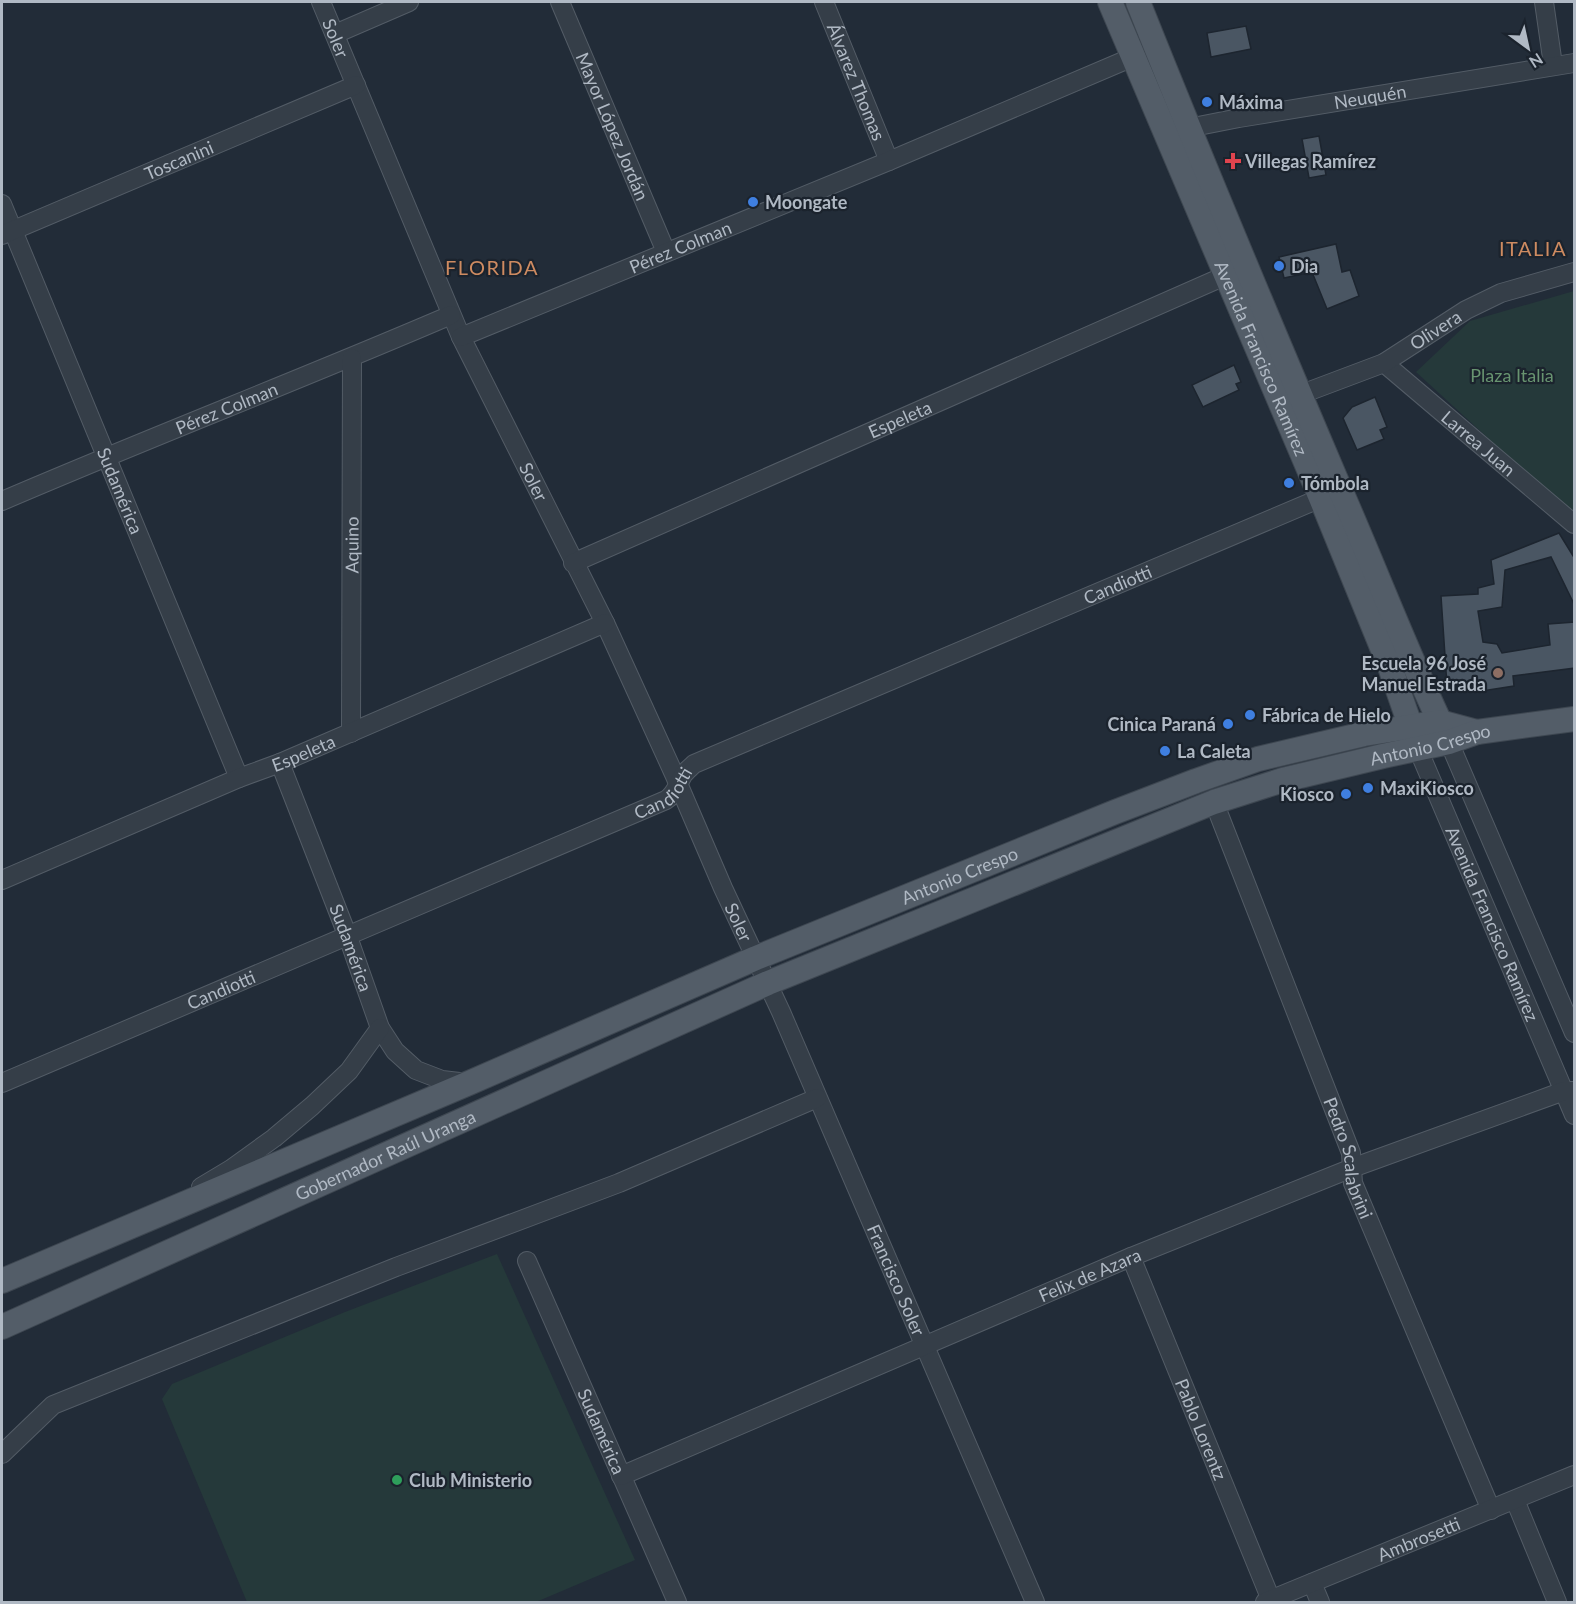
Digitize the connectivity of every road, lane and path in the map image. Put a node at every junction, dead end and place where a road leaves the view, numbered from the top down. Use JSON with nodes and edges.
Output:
{"nodes":[{"id":1,"x":321,"y":2,"type":"edge"},
{"id":2,"x":410,"y":2,"type":"edge"},
{"id":3,"x":560,"y":2,"type":"edge"},
{"id":4,"x":824,"y":2,"type":"edge"},
{"id":5,"x":1110,"y":2,"type":"edge"},
{"id":6,"x":1138,"y":2,"type":"edge"},
{"id":7,"x":1544,"y":2,"type":"edge"},
{"id":8,"x":335,"y":34,"type":"junction"},
{"id":9,"x":1133,"y":57,"type":"junction"},
{"id":10,"x":1575,"y":63,"type":"edge"},
{"id":11,"x":1553,"y":65,"type":"junction"},
{"id":12,"x":356,"y":85,"type":"junction"},
{"id":13,"x":1188,"y":128,"type":"junction"},
{"id":14,"x":1165,"y":134,"type":"junction"},
{"id":15,"x":889,"y":160,"type":"junction"},
{"id":16,"x":2,"y":204,"type":"edge"},
{"id":17,"x":7,"y":233,"type":"edge"},
{"id":18,"x":666,"y":252,"type":"junction"},
{"id":19,"x":1575,"y":272,"type":"edge"},
{"id":20,"x":1227,"y":275,"type":"junction"},
{"id":21,"x":451,"y":315,"type":"junction"},
{"id":22,"x":460,"y":337,"type":"junction"},
{"id":23,"x":352,"y":358,"type":"junction"},
{"id":24,"x":1384,"y":363,"type":"junction"},
{"id":25,"x":1299,"y":395,"type":"junction"},
{"id":26,"x":106,"y":456,"type":"junction"},
{"id":27,"x":1321,"y":498,"type":"junction"},
{"id":28,"x":2,"y":501,"type":"edge"},
{"id":29,"x":1575,"y":524,"type":"edge"},
{"id":30,"x":573,"y":563,"type":"junction"},
{"id":31,"x":605,"y":623,"type":"junction"},
{"id":32,"x":1575,"y":719,"type":"edge"},
{"id":33,"x":351,"y":732,"type":"junction"},
{"id":34,"x":1444,"y":732,"type":"junction"},
{"id":35,"x":1414,"y":738,"type":"junction"},
{"id":36,"x":280,"y":763,"type":"junction"},
{"id":37,"x":239,"y":778,"type":"junction"},
{"id":38,"x":678,"y":785,"type":"junction"},
{"id":39,"x":1214,"y":802,"type":"junction"},
{"id":40,"x":2,"y":880,"type":"edge"},
{"id":41,"x":348,"y":937,"type":"junction"},
{"id":42,"x":756,"y":958,"type":"junction"},
{"id":43,"x":768,"y":983,"type":"junction"},
{"id":44,"x":380,"y":1028,"type":"junction"},
{"id":45,"x":1575,"y":1033,"type":"edge"},
{"id":46,"x":2,"y":1083,"type":"edge"},
{"id":47,"x":469,"y":1083,"type":"junction"},
{"id":48,"x":1569,"y":1091,"type":"edge"},
{"id":49,"x":817,"y":1098,"type":"junction"},
{"id":50,"x":1575,"y":1115,"type":"edge"},
{"id":51,"x":1352,"y":1168,"type":"junction"},
{"id":52,"x":156,"y":1215,"type":"junction"},
{"id":53,"x":1131,"y":1257,"type":"junction"},
{"id":54,"x":527,"y":1261,"type":"dead end"},
{"id":55,"x":2,"y":1281,"type":"edge"},
{"id":56,"x":2,"y":1327,"type":"edge"},
{"id":57,"x":924,"y":1345,"type":"junction"},
{"id":58,"x":2,"y":1454,"type":"edge"},
{"id":59,"x":1575,"y":1475,"type":"edge"},
{"id":60,"x":621,"y":1476,"type":"junction"},
{"id":61,"x":1515,"y":1500,"type":"junction"},
{"id":62,"x":1491,"y":1510,"type":"junction"},
{"id":63,"x":1312,"y":1583,"type":"junction"},
{"id":64,"x":1268,"y":1601,"type":"edge"},
{"id":65,"x":677,"y":1602,"type":"edge"},
{"id":66,"x":1035,"y":1602,"type":"edge"},
{"id":67,"x":1320,"y":1602,"type":"edge"},
{"id":68,"x":1557,"y":1602,"type":"edge"}],
"edges":[{"from":1,"to":8,"type":"street","name":"Soler"},
{"from":2,"to":8,"type":"street"},
{"from":3,"to":18,"type":"street","name":"Mayor López Jordán"},
{"from":4,"to":15,"type":"street","name":"Álvarez Thomas"},
{"from":5,"to":9,"type":"main road","name":"Avenida Francisco Ramírez"},
{"from":6,"to":13,"type":"main road","name":"Avenida Francisco Ramírez"},
{"from":7,"to":11,"type":"street"},
{"from":8,"to":12,"type":"street","name":"Soler"},
{"from":9,"to":14,"type":"main road","name":"Avenida Francisco Ramírez"},
{"from":9,"to":15,"type":"street","name":"Pérez Colman"},
{"from":10,"to":11,"type":"street","name":"Neuquén"},
{"from":11,"to":13,"type":"street","name":"Neuquén"},
{"from":12,"to":17,"type":"street","name":"Toscanini"},
{"from":12,"to":21,"type":"street","name":"Soler"},
{"from":13,"to":14,"type":"street","name":"Neuquén"},
{"from":13,"to":25,"type":"main road","name":"Avenida Francisco Ramírez"},
{"from":14,"to":20,"type":"main road","name":"Avenida Francisco Ramírez"},
{"from":15,"to":18,"type":"street","name":"Pérez Colman"},
{"from":16,"to":17,"type":"street","name":"Sudamérica"},
{"from":17,"to":26,"type":"street","name":"Sudamérica"},
{"from":18,"to":22,"type":"street","name":"Pérez Colman"},
{"from":19,"to":24,"type":"street","name":"Olivera"},
{"from":20,"to":27,"type":"main road","name":"Avenida Francisco Ramírez"},
{"from":20,"to":30,"type":"street","name":"Espeleta"},
{"from":21,"to":22,"type":"street","name":"Soler"},
{"from":21,"to":23,"type":"street","name":"Pérez Colman"},
{"from":22,"to":30,"type":"street","name":"Soler"},
{"from":23,"to":26,"type":"street","name":"Pérez Colman"},
{"from":23,"to":33,"type":"street","name":"Aquino"},
{"from":24,"to":25,"type":"street","name":"Olivera"},
{"from":24,"to":29,"type":"street","name":"Larrea Juan"},
{"from":25,"to":34,"type":"main road","name":"Avenida Francisco Ramírez"},
{"from":26,"to":28,"type":"street","name":"Pérez Colman"},
{"from":26,"to":37,"type":"street","name":"Sudamérica"},
{"from":27,"to":35,"type":"main road","name":"Avenida Francisco Ramírez"},
{"from":27,"to":38,"type":"street","name":"Candiotti"},
{"from":30,"to":31,"type":"street","name":"Soler"},
{"from":31,"to":33,"type":"street","name":"Espeleta"},
{"from":31,"to":38,"type":"street","name":"Soler"},
{"from":32,"to":34,"type":"main road","name":"Antonio Crespo"},
{"from":33,"to":36,"type":"street","name":"Espeleta"},
{"from":34,"to":35,"type":"main road","name":"Antonio Crespo"},
{"from":34,"to":45,"type":"street","name":"Avenida Francisco Ramírez"},
{"from":35,"to":39,"type":"main road","name":"Antonio Crespo"},
{"from":35,"to":42,"type":"main road","name":"Antonio Crespo"},
{"from":35,"to":48,"type":"street","name":"Avenida Francisco Ramírez"},
{"from":36,"to":37,"type":"street","name":"Espeleta"},
{"from":36,"to":41,"type":"street","name":"Sudamérica"},
{"from":37,"to":40,"type":"street","name":"Espeleta"},
{"from":38,"to":41,"type":"street","name":"Candiotti"},
{"from":38,"to":42,"type":"street","name":"Soler"},
{"from":39,"to":43,"type":"main road","name":"Antonio Crespo"},
{"from":39,"to":51,"type":"street","name":"Pedro Scalabrini"},
{"from":41,"to":44,"type":"street","name":"Sudamérica"},
{"from":41,"to":46,"type":"street","name":"Candiotti"},
{"from":42,"to":43,"type":"street","name":"Francisco Soler"},
{"from":42,"to":47,"type":"main road","name":"Gobernador Raúl Uranga"},
{"from":43,"to":49,"type":"street","name":"Francisco Soler"},
{"from":43,"to":56,"type":"main road","name":"Gobernador Raúl Uranga"},
{"from":44,"to":47,"type":"street","name":"Sudamérica"},
{"from":44,"to":52,"type":"street"},
{"from":47,"to":52,"type":"main road","name":"Gobernador Raúl Uranga"},
{"from":48,"to":50,"type":"street","name":"Avenida Francisco Ramírez"},
{"from":48,"to":51,"type":"street","name":"Felix de Azara"},
{"from":49,"to":57,"type":"street","name":"Francisco Soler"},
{"from":49,"to":58,"type":"street"},
{"from":51,"to":53,"type":"street","name":"Felix de Azara"},
{"from":51,"to":62,"type":"street","name":"Pedro Scalabrini"},
{"from":52,"to":55,"type":"main road","name":"Gobernador Raúl Uranga"},
{"from":53,"to":57,"type":"street","name":"Felix de Azara"},
{"from":53,"to":64,"type":"street","name":"Pablo Lorentz"},
{"from":54,"to":60,"type":"street","name":"Sudamérica"},
{"from":57,"to":60,"type":"street","name":"Felix de Azara"},
{"from":57,"to":66,"type":"street","name":"Francisco Soler"},
{"from":59,"to":61,"type":"street","name":"Ambrosetti"},
{"from":60,"to":65,"type":"street","name":"Sudamérica"},
{"from":61,"to":62,"type":"street","name":"Ambrosetti"},
{"from":61,"to":68,"type":"street"},
{"from":62,"to":63,"type":"street","name":"Ambrosetti"},
{"from":63,"to":64,"type":"street","name":"Ambrosetti"},
{"from":63,"to":67,"type":"street"}]}
